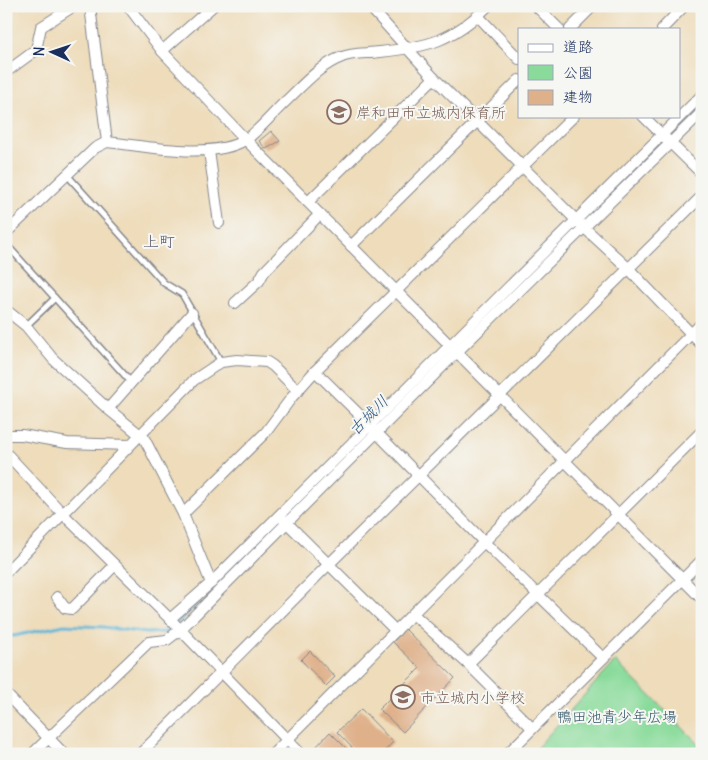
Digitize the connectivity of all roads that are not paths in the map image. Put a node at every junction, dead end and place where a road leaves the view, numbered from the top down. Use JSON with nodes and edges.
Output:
{"nodes":[{"id":1,"x":74,"y":6,"type":"edge"},
{"id":2,"x":90,"y":6,"type":"edge"},
{"id":3,"x":128,"y":6,"type":"edge"},
{"id":4,"x":213,"y":6,"type":"edge"},
{"id":5,"x":369,"y":6,"type":"edge"},
{"id":6,"x":488,"y":6,"type":"edge"},
{"id":7,"x":536,"y":6,"type":"edge"},
{"id":8,"x":593,"y":6,"type":"edge"},
{"id":9,"x":684,"y":6,"type":"edge"},
{"id":10,"x":478,"y":16,"type":"junction"},
{"id":11,"x":558,"y":28,"type":"edge"},
{"id":12,"x":571,"y":28,"type":"edge"},
{"id":13,"x":663,"y":28,"type":"edge"},
{"id":14,"x":407,"y":49,"type":"junction"},
{"id":15,"x":162,"y":51,"type":"junction"},
{"id":16,"x":518,"y":58,"type":"edge"},
{"id":17,"x":6,"y":72,"type":"edge"},
{"id":18,"x":434,"y":78,"type":"junction"},
{"id":19,"x":518,"y":81,"type":"edge"},
{"id":20,"x":702,"y":95,"type":"edge"},
{"id":21,"x":702,"y":112,"type":"edge"},
{"id":22,"x":572,"y":118,"type":"edge"},
{"id":23,"x":645,"y":118,"type":"edge"},
{"id":24,"x":680,"y":118,"type":"edge"},
{"id":25,"x":680,"y":118,"type":"edge"},
{"id":26,"x":478,"y":122,"type":"junction"},
{"id":27,"x":662,"y":136,"type":"junction"},
{"id":28,"x":246,"y":140,"type":"junction"},
{"id":29,"x":107,"y":142,"type":"junction"},
{"id":30,"x":670,"y":143,"type":"junction"},
{"id":31,"x":209,"y":151,"type":"junction"},
{"id":32,"x":523,"y":167,"type":"junction"},
{"id":33,"x":702,"y":174,"type":"edge"},
{"id":34,"x":68,"y":176,"type":"junction"},
{"id":35,"x":702,"y":196,"type":"edge"},
{"id":36,"x":308,"y":202,"type":"junction"},
{"id":37,"x":320,"y":214,"type":"junction"},
{"id":38,"x":576,"y":220,"type":"junction"},
{"id":39,"x":219,"y":223,"type":"dead end"},
{"id":40,"x":584,"y":227,"type":"junction"},
{"id":41,"x":6,"y":234,"type":"edge"},
{"id":42,"x":6,"y":244,"type":"edge"},
{"id":43,"x":351,"y":246,"type":"junction"},
{"id":44,"x":628,"y":268,"type":"junction"},
{"id":45,"x":397,"y":292,"type":"junction"},
{"id":46,"x":55,"y":298,"type":"junction"},
{"id":47,"x":235,"y":303,"type":"dead end"},
{"id":48,"x":6,"y":310,"type":"edge"},
{"id":49,"x":192,"y":313,"type":"junction"},
{"id":50,"x":702,"y":323,"type":"edge"},
{"id":51,"x":26,"y":326,"type":"junction"},
{"id":52,"x":691,"y":334,"type":"junction"},
{"id":53,"x":702,"y":345,"type":"edge"},
{"id":54,"x":454,"y":349,"type":"junction"},
{"id":55,"x":221,"y":362,"type":"junction"},
{"id":56,"x":315,"y":371,"type":"junction"},
{"id":57,"x":131,"y":382,"type":"junction"},
{"id":58,"x":298,"y":391,"type":"junction"},
{"id":59,"x":500,"y":396,"type":"junction"},
{"id":60,"x":108,"y":409,"type":"junction"},
{"id":61,"x":372,"y":428,"type":"junction"},
{"id":62,"x":702,"y":431,"type":"edge"},
{"id":63,"x":6,"y":435,"type":"edge"},
{"id":64,"x":140,"y":435,"type":"junction"},
{"id":65,"x":130,"y":445,"type":"junction"},
{"id":66,"x":6,"y":453,"type":"edge"},
{"id":67,"x":564,"y":460,"type":"junction"},
{"id":68,"x":419,"y":475,"type":"junction"},
{"id":69,"x":64,"y":514,"type":"junction"},
{"id":70,"x":183,"y":514,"type":"junction"},
{"id":71,"x":278,"y":515,"type":"junction"},
{"id":72,"x":617,"y":516,"type":"junction"},
{"id":73,"x":287,"y":522,"type":"junction"},
{"id":74,"x":485,"y":543,"type":"junction"},
{"id":75,"x":702,"y":560,"type":"edge"},
{"id":76,"x":329,"y":564,"type":"junction"},
{"id":77,"x":115,"y":565,"type":"junction"},
{"id":78,"x":7,"y":569,"type":"edge"},
{"id":79,"x":682,"y":580,"type":"junction"},
{"id":80,"x":211,"y":583,"type":"junction"},
{"id":81,"x":538,"y":595,"type":"junction"},
{"id":82,"x":57,"y":598,"type":"dead end"},
{"id":83,"x":702,"y":599,"type":"edge"},
{"id":84,"x":413,"y":614,"type":"junction"},
{"id":85,"x":171,"y":620,"type":"junction"},
{"id":86,"x":180,"y":629,"type":"junction"},
{"id":87,"x":396,"y":631,"type":"junction"},
{"id":88,"x":603,"y":658,"type":"junction"},
{"id":89,"x":468,"y":664,"type":"junction"},
{"id":90,"x":222,"y":672,"type":"junction"},
{"id":91,"x":6,"y":694,"type":"edge"},
{"id":92,"x":532,"y":728,"type":"junction"},
{"id":93,"x":48,"y":738,"type":"junction"},
{"id":94,"x":287,"y":740,"type":"junction"},
{"id":95,"x":512,"y":752,"type":"edge"},
{"id":96,"x":32,"y":754,"type":"edge"},
{"id":97,"x":64,"y":754,"type":"edge"},
{"id":98,"x":140,"y":754,"type":"edge"},
{"id":99,"x":272,"y":754,"type":"edge"},
{"id":100,"x":302,"y":754,"type":"edge"}],
"edges":[{"from":1,"to":17,"type":"street"},
{"from":2,"to":29,"type":"street"},
{"from":3,"to":15,"type":"street"},
{"from":4,"to":15,"type":"street"},
{"from":5,"to":14,"type":"street"},
{"from":6,"to":10,"type":"street"},
{"from":7,"to":11,"type":"street"},
{"from":8,"to":12,"type":"street"},
{"from":9,"to":13,"type":"street"},
{"from":10,"to":14,"type":"street"},
{"from":10,"to":16,"type":"street"},
{"from":14,"to":18,"type":"street"},
{"from":14,"to":28,"type":"street"},
{"from":15,"to":28,"type":"street"},
{"from":18,"to":26,"type":"street"},
{"from":18,"to":36,"type":"street"},
{"from":19,"to":26,"type":"street"},
{"from":20,"to":25,"type":"street"},
{"from":21,"to":30,"type":"street"},
{"from":22,"to":32,"type":"street"},
{"from":23,"to":27,"type":"street"},
{"from":24,"to":27,"type":"street"},
{"from":26,"to":32,"type":"street"},
{"from":26,"to":43,"type":"street"},
{"from":27,"to":30,"type":"street"},
{"from":27,"to":38,"type":"street"},
{"from":28,"to":31,"type":"street"},
{"from":28,"to":36,"type":"street"},
{"from":29,"to":31,"type":"street"},
{"from":29,"to":34,"type":"street"},
{"from":30,"to":33,"type":"street"},
{"from":30,"to":40,"type":"street"},
{"from":31,"to":39,"type":"street"},
{"from":32,"to":38,"type":"street"},
{"from":32,"to":45,"type":"street"},
{"from":34,"to":41,"type":"street"},
{"from":34,"to":49,"type":"lane"},
{"from":35,"to":44,"type":"street"},
{"from":36,"to":37,"type":"street"},
{"from":37,"to":43,"type":"street"},
{"from":37,"to":47,"type":"street"},
{"from":38,"to":40,"type":"street"},
{"from":38,"to":54,"type":"street"},
{"from":40,"to":44,"type":"street"},
{"from":40,"to":54,"type":"street"},
{"from":42,"to":46,"type":"lane"},
{"from":43,"to":45,"type":"street"},
{"from":44,"to":52,"type":"street"},
{"from":44,"to":59,"type":"street"},
{"from":45,"to":54,"type":"street"},
{"from":45,"to":56,"type":"street"},
{"from":46,"to":51,"type":"lane"},
{"from":46,"to":57,"type":"lane"},
{"from":48,"to":51,"type":"street"},
{"from":49,"to":55,"type":"lane"},
{"from":49,"to":57,"type":"street"},
{"from":50,"to":52,"type":"street"},
{"from":51,"to":60,"type":"street"},
{"from":52,"to":53,"type":"street"},
{"from":52,"to":67,"type":"street"},
{"from":54,"to":59,"type":"street"},
{"from":54,"to":61,"type":"street"},
{"from":55,"to":58,"type":"street"},
{"from":55,"to":64,"type":"street"},
{"from":56,"to":58,"type":"street"},
{"from":56,"to":61,"type":"street"},
{"from":57,"to":60,"type":"street"},
{"from":58,"to":70,"type":"street"},
{"from":59,"to":67,"type":"street"},
{"from":59,"to":68,"type":"street"},
{"from":60,"to":64,"type":"street"},
{"from":61,"to":68,"type":"street"},
{"from":61,"to":71,"type":"street"},
{"from":61,"to":73,"type":"street"},
{"from":62,"to":72,"type":"street"},
{"from":63,"to":65,"type":"street"},
{"from":64,"to":65,"type":"street"},
{"from":64,"to":70,"type":"street"},
{"from":65,"to":69,"type":"street"},
{"from":66,"to":69,"type":"street"},
{"from":67,"to":72,"type":"street"},
{"from":67,"to":74,"type":"street"},
{"from":68,"to":74,"type":"street"},
{"from":68,"to":76,"type":"street"},
{"from":69,"to":77,"type":"street"},
{"from":69,"to":78,"type":"street"},
{"from":70,"to":80,"type":"street"},
{"from":71,"to":73,"type":"street"},
{"from":71,"to":80,"type":"street"},
{"from":72,"to":79,"type":"street"},
{"from":72,"to":81,"type":"street"},
{"from":73,"to":76,"type":"street"},
{"from":73,"to":86,"type":"street"},
{"from":74,"to":81,"type":"street"},
{"from":74,"to":84,"type":"street"},
{"from":75,"to":79,"type":"street"},
{"from":76,"to":87,"type":"street"},
{"from":76,"to":90,"type":"street"},
{"from":77,"to":82,"type":"street"},
{"from":77,"to":85,"type":"street"},
{"from":79,"to":83,"type":"street"},
{"from":79,"to":88,"type":"street"},
{"from":80,"to":85,"type":"street"},
{"from":81,"to":88,"type":"street"},
{"from":81,"to":89,"type":"street"},
{"from":84,"to":87,"type":"street"},
{"from":84,"to":89,"type":"street"},
{"from":85,"to":86,"type":"street"},
{"from":86,"to":90,"type":"street"},
{"from":86,"to":93,"type":"street"},
{"from":87,"to":94,"type":"street"},
{"from":88,"to":92,"type":"street"},
{"from":89,"to":92,"type":"street"},
{"from":90,"to":94,"type":"street"},
{"from":90,"to":98,"type":"street"},
{"from":91,"to":93,"type":"street"},
{"from":92,"to":95,"type":"street"},
{"from":93,"to":96,"type":"street"},
{"from":93,"to":97,"type":"street"},
{"from":94,"to":99,"type":"street"},
{"from":94,"to":100,"type":"street"}]}
